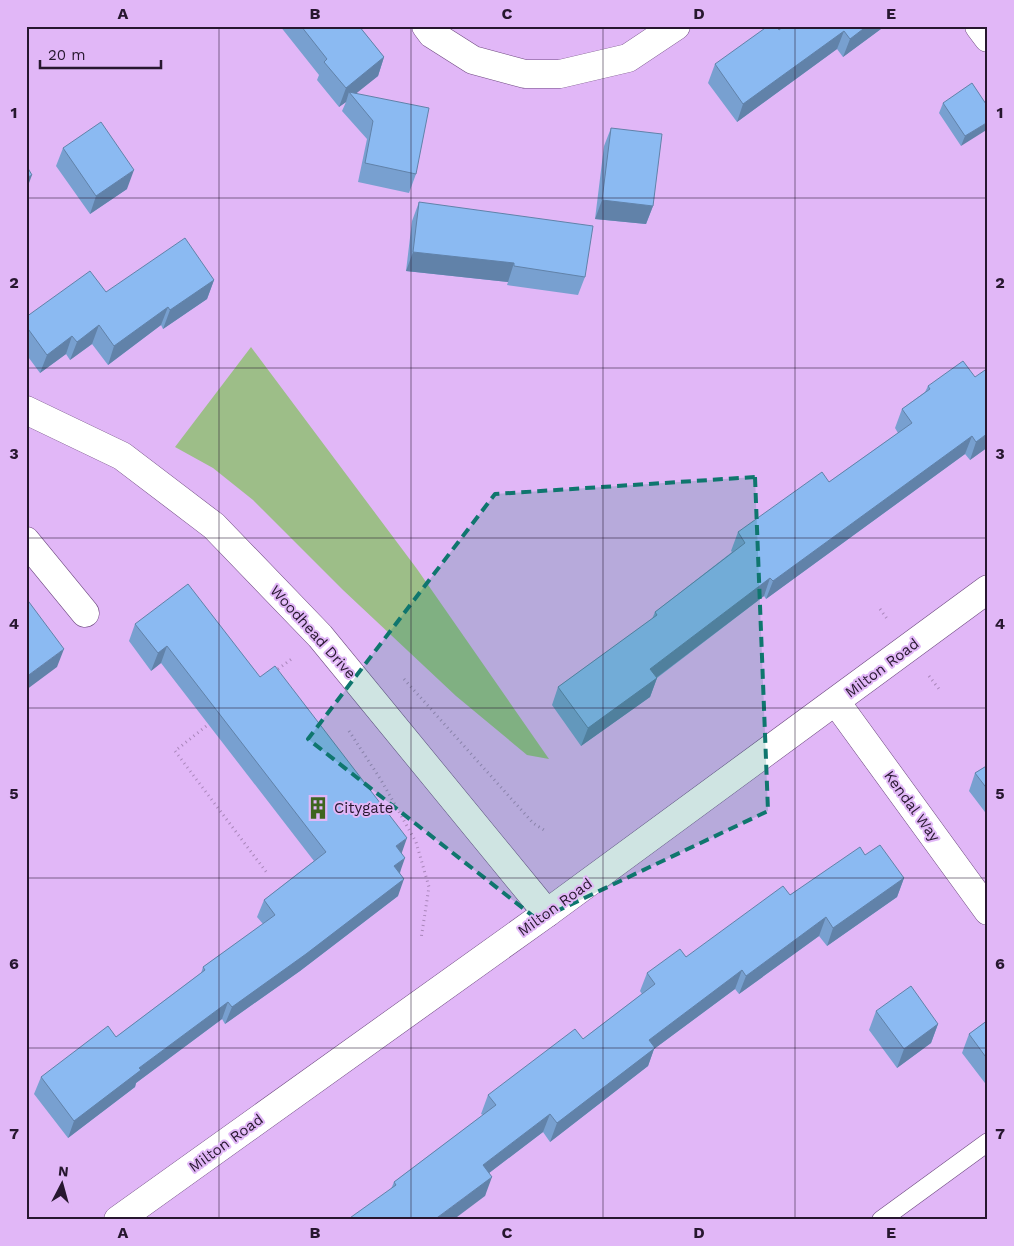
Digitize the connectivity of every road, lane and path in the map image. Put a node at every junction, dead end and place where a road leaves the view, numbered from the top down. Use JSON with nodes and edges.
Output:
{"nodes":[{"id":1,"x":426,"y":26,"type":"edge"},
{"id":2,"x":676,"y":26,"type":"edge"},
{"id":3,"x":979,"y":26,"type":"edge"},
{"id":4,"x":988,"y":38,"type":"edge"},
{"id":5,"x":26,"y":410,"type":"edge"},
{"id":6,"x":26,"y":541,"type":"edge"},
{"id":7,"x":988,"y":589,"type":"edge"},
{"id":8,"x":84,"y":613,"type":"dead end"},
{"id":9,"x":320,"y":636,"type":"junction"},
{"id":10,"x":400,"y":675,"type":"dead end"},
{"id":11,"x":269,"y":676,"type":"edge"},
{"id":12,"x":836,"y":702,"type":"junction"},
{"id":13,"x":211,"y":722,"type":"edge"},
{"id":14,"x":345,"y":724,"type":"dead end"},
{"id":15,"x":547,"y":832,"type":"dead end"},
{"id":16,"x":267,"y":873,"type":"dead end"},
{"id":17,"x":988,"y":911,"type":"edge"},
{"id":18,"x":547,"y":913,"type":"junction"},
{"id":19,"x":421,"y":939,"type":"dead end"},
{"id":20,"x":988,"y":1142,"type":"edge"},
{"id":21,"x":118,"y":1220,"type":"edge"},
{"id":22,"x":881,"y":1220,"type":"edge"}],
"edges":[{"from":1,"to":2,"type":"street"},
{"from":3,"to":4,"type":"street"},
{"from":5,"to":9,"type":"street","name":"Woodhead Drive"},
{"from":6,"to":8,"type":"street"},
{"from":7,"to":12,"type":"street","name":"Milton Road"},
{"from":9,"to":11,"type":"path"},
{"from":9,"to":18,"type":"street","name":"Woodhead Drive"},
{"from":10,"to":15,"type":"path"},
{"from":12,"to":17,"type":"street","name":"Kendal Way"},
{"from":12,"to":18,"type":"street","name":"Milton Road"},
{"from":13,"to":16,"type":"path"},
{"from":14,"to":19,"type":"path"},
{"from":18,"to":21,"type":"street","name":"Milton Road"},
{"from":20,"to":22,"type":"lane"}]}
